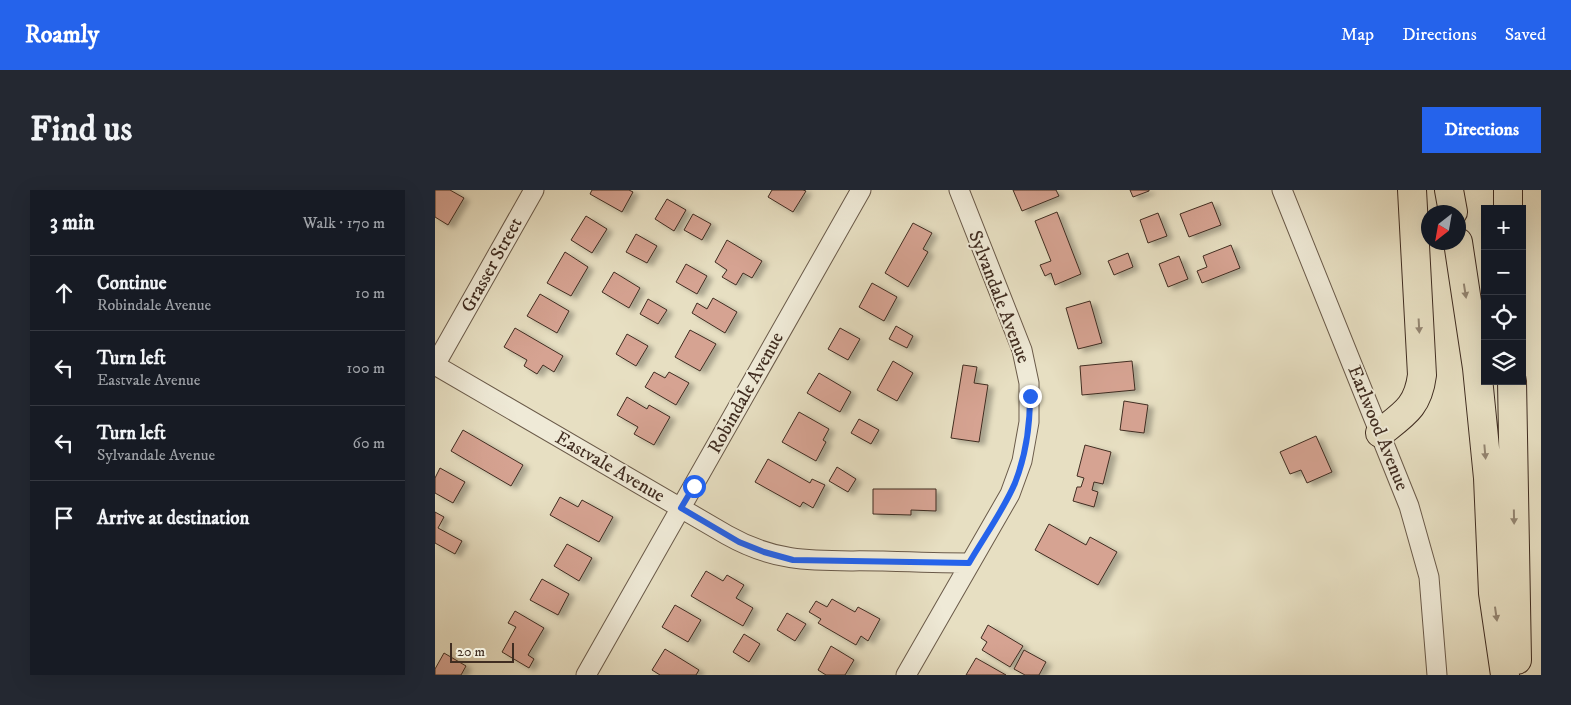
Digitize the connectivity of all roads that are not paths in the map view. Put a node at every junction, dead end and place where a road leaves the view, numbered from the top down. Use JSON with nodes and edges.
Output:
{"nodes":[{"id":1,"x":533,"y":190,"type":"edge"},
{"id":2,"x":861,"y":190,"type":"edge"},
{"id":3,"x":959,"y":190,"type":"edge"},
{"id":4,"x":1282,"y":190,"type":"edge"},
{"id":5,"x":1412,"y":190,"type":"edge"},
{"id":6,"x":1449,"y":190,"type":"edge"},
{"id":7,"x":1508,"y":190,"type":"edge"},
{"id":8,"x":1452,"y":205,"type":"edge"},
{"id":9,"x":1508,"y":205,"type":"edge"},
{"id":10,"x":1458,"y":250,"type":"edge"},
{"id":11,"x":435,"y":365,"type":"edge"},
{"id":12,"x":1512,"y":385,"type":"edge"},
{"id":13,"x":1380,"y":433,"type":"junction"},
{"id":14,"x":681,"y":508,"type":"junction"},
{"id":15,"x":969,"y":563,"type":"junction"},
{"id":16,"x":586,"y":675,"type":"edge"},
{"id":17,"x":906,"y":675,"type":"edge"},
{"id":18,"x":1437,"y":675,"type":"edge"},
{"id":19,"x":1505,"y":675,"type":"edge"},
{"id":20,"x":1518,"y":675,"type":"edge"}],
"edges":[{"from":1,"to":11,"type":"street","name":"Grasser Street"},
{"from":2,"to":14,"type":"street","name":"Robindale Avenue"},
{"from":3,"to":15,"type":"street","name":"Sylvandale Avenue"},
{"from":4,"to":13,"type":"street","name":"Earlwood Avenue"},
{"from":5,"to":13,"type":"highway","one_way":true},
{"from":6,"to":8,"type":"highway"},
{"from":7,"to":9,"type":"highway"},
{"from":10,"to":19,"type":"highway","one_way":true},
{"from":11,"to":14,"type":"street","name":"Eastvale Avenue"},
{"from":12,"to":20,"type":"highway","one_way":true},
{"from":13,"to":18,"type":"street","name":"Earlwood Avenue"},
{"from":14,"to":15,"type":"street","name":"Eastvale Avenue"},
{"from":14,"to":16,"type":"street","name":"Robindale Avenue"},
{"from":15,"to":17,"type":"street","name":"Sylvandale Avenue"}]}
